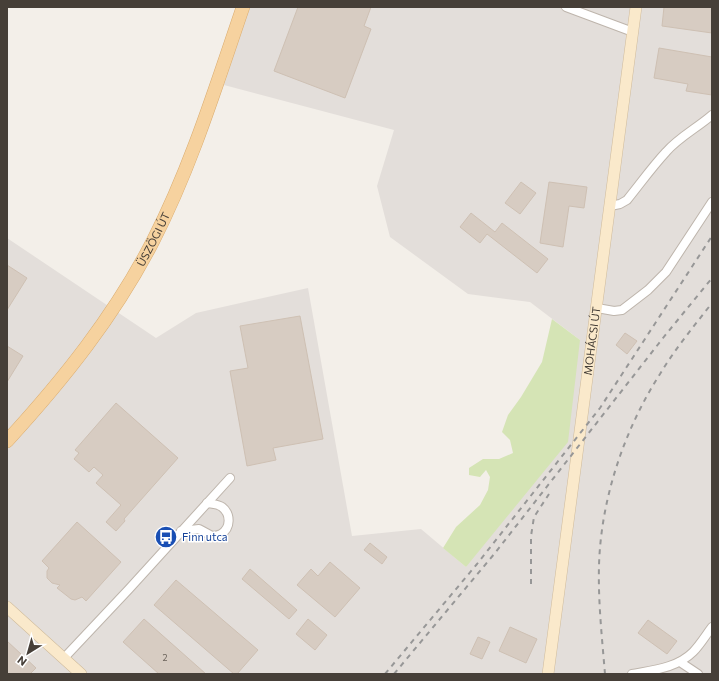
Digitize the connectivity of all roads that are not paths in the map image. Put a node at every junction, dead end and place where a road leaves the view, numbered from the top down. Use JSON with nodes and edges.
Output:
{"nodes":[{"id":1,"x":243,"y":7,"type":"edge"},
{"id":2,"x":566,"y":7,"type":"edge"},
{"id":3,"x":636,"y":7,"type":"edge"},
{"id":4,"x":633,"y":32,"type":"junction"},
{"id":5,"x":712,"y":115,"type":"edge"},
{"id":6,"x":712,"y":202,"type":"edge"},
{"id":7,"x":610,"y":206,"type":"junction"},
{"id":8,"x":597,"y":308,"type":"junction"},
{"id":9,"x":7,"y":441,"type":"edge"},
{"id":10,"x":230,"y":478,"type":"dead end"},
{"id":11,"x":207,"y":503,"type":"junction"},
{"id":12,"x":181,"y":531,"type":"junction"},
{"id":13,"x":7,"y":607,"type":"edge"},
{"id":14,"x":712,"y":627,"type":"edge"},
{"id":15,"x":64,"y":658,"type":"junction"},
{"id":16,"x":680,"y":662,"type":"junction"},
{"id":17,"x":81,"y":674,"type":"edge"},
{"id":18,"x":548,"y":674,"type":"edge"},
{"id":19,"x":632,"y":674,"type":"edge"},
{"id":20,"x":698,"y":674,"type":"edge"}],
"edges":[{"from":1,"to":9,"type":"main road","name":"ÜSZÖGI ÚT"},
{"from":2,"to":4,"type":"street"},
{"from":3,"to":4,"type":"main road","name":"MOHÁCSI ÚT"},
{"from":4,"to":7,"type":"main road","name":"MOHÁCSI ÚT"},
{"from":5,"to":7,"type":"street"},
{"from":6,"to":8,"type":"street"},
{"from":7,"to":8,"type":"main road","name":"MOHÁCSI ÚT"},
{"from":8,"to":18,"type":"main road","name":"MOHÁCSI ÚT"},
{"from":10,"to":11,"type":"street"},
{"from":11,"to":12,"type":"street"},
{"from":11,"to":12,"type":"street"},
{"from":12,"to":15,"type":"street"},
{"from":13,"to":15,"type":"main road"},
{"from":14,"to":16,"type":"street"},
{"from":15,"to":17,"type":"main road"},
{"from":16,"to":19,"type":"street"},
{"from":16,"to":20,"type":"street"}]}
